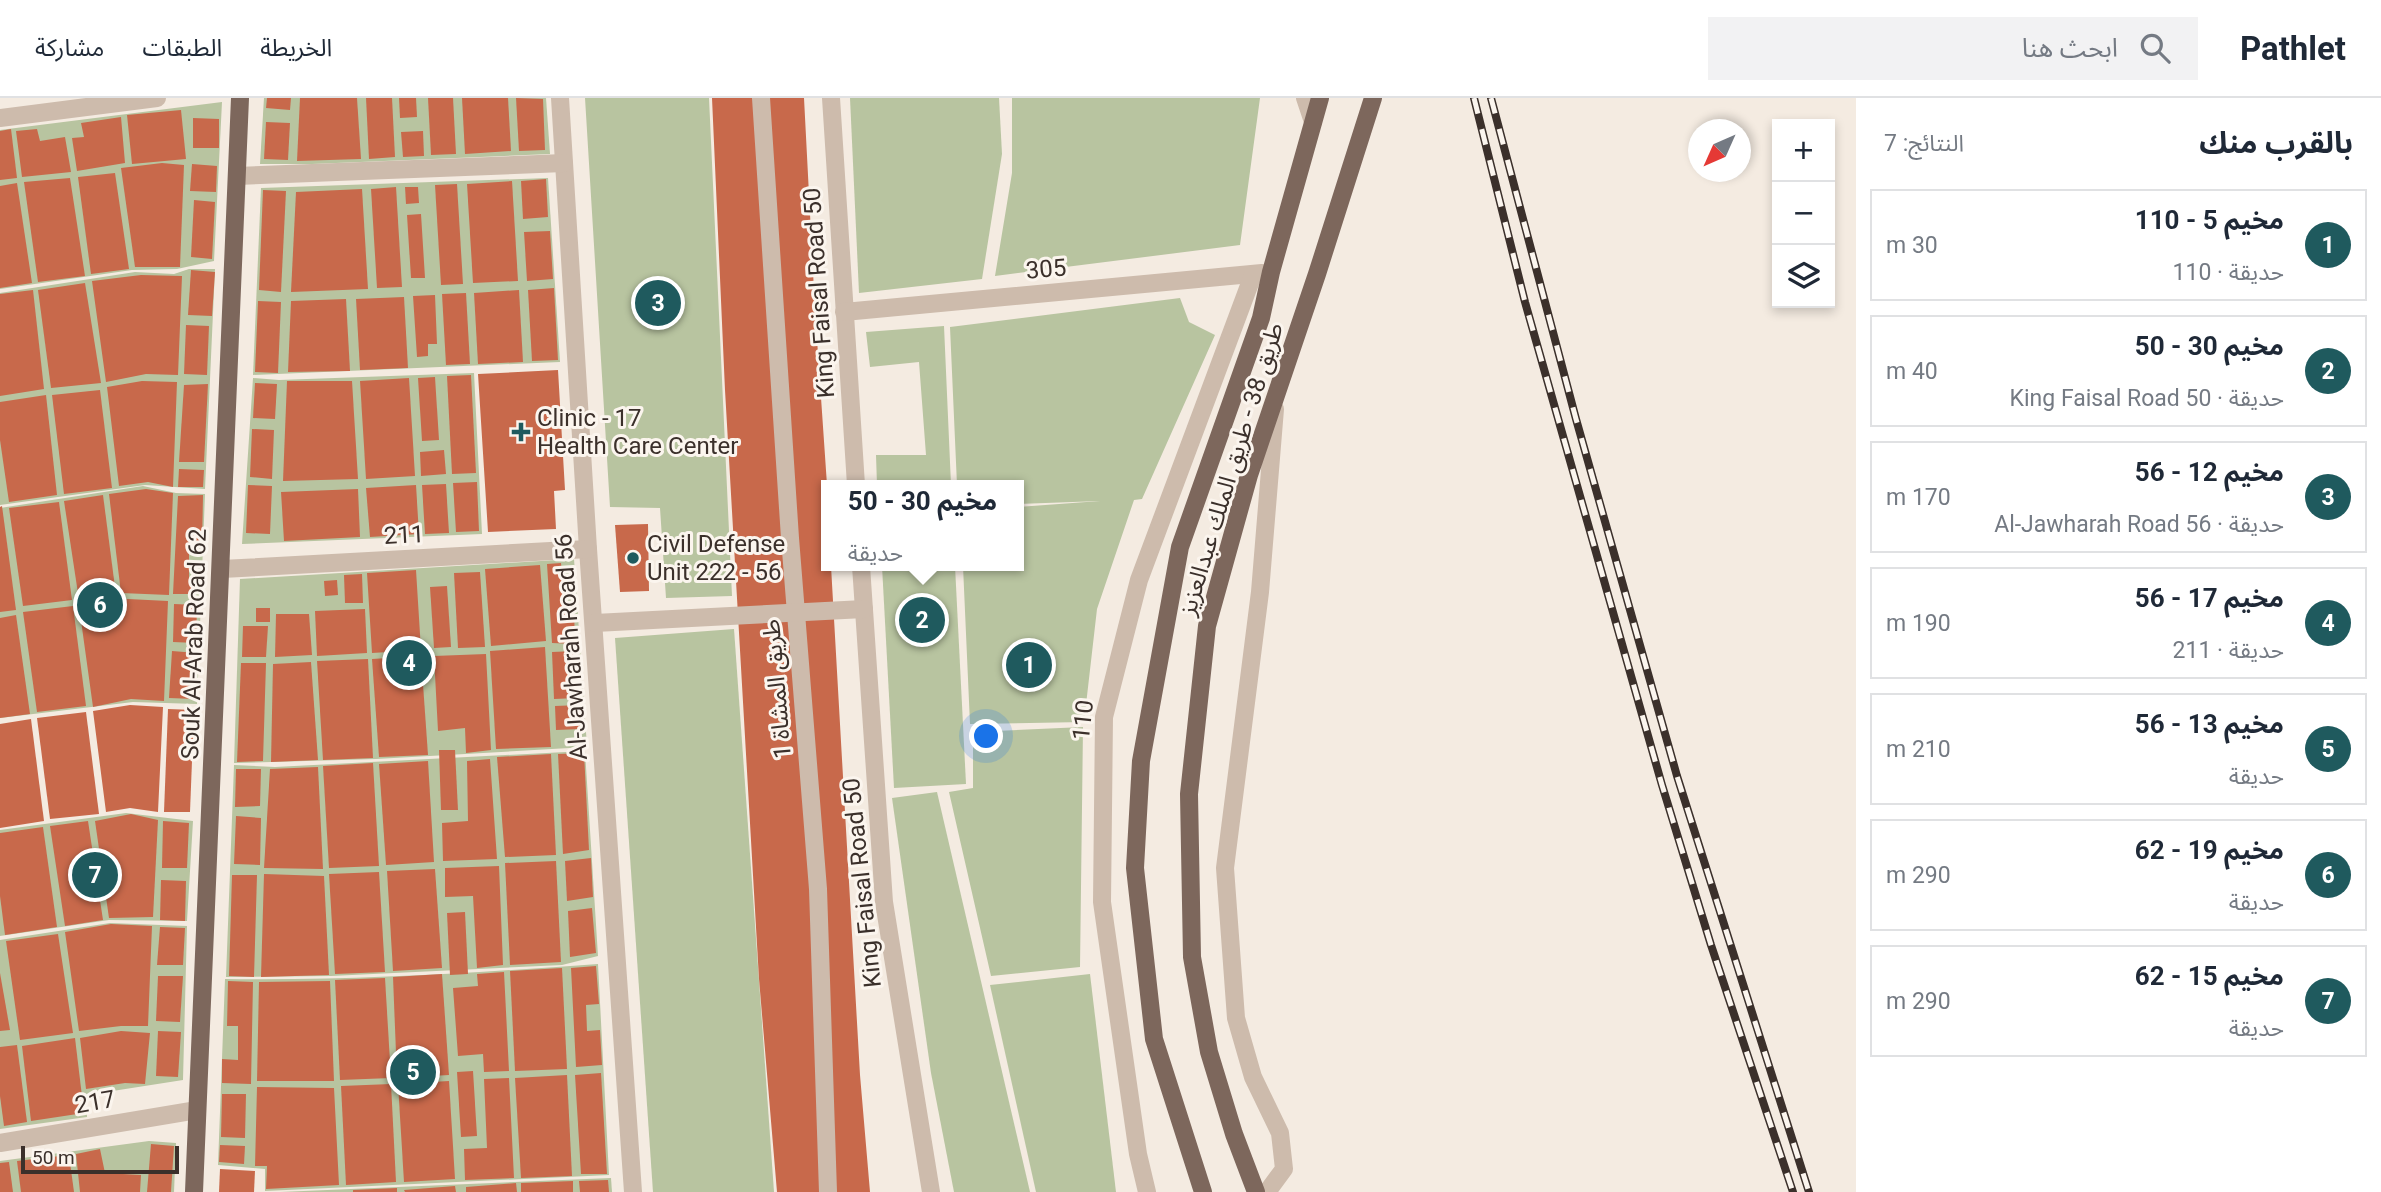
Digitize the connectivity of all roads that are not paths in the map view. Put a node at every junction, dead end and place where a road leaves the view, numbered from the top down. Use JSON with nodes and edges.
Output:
{"nodes":[{"id":1,"x":157,"y":98,"type":"edge"},
{"id":2,"x":240,"y":98,"type":"edge"},
{"id":3,"x":560,"y":98,"type":"edge"},
{"id":4,"x":761,"y":98,"type":"edge"},
{"id":5,"x":831,"y":98,"type":"edge"},
{"id":6,"x":1306,"y":98,"type":"edge"},
{"id":7,"x":1320,"y":98,"type":"edge"},
{"id":8,"x":1373,"y":98,"type":"edge"},
{"id":9,"x":0,"y":118,"type":"edge"},
{"id":10,"x":1313,"y":121,"type":"junction"},
{"id":11,"x":564,"y":163,"type":"junction"},
{"id":12,"x":237,"y":176,"type":"junction"},
{"id":13,"x":1262,"y":273,"type":"junction"},
{"id":14,"x":844,"y":312,"type":"junction"},
{"id":15,"x":1276,"y":397,"type":"junction"},
{"id":16,"x":856,"y":480,"type":"edge"},
{"id":17,"x":588,"y":549,"type":"junction"},
{"id":18,"x":222,"y":569,"type":"junction"},
{"id":19,"x":861,"y":571,"type":"edge"},
{"id":20,"x":864,"y":609,"type":"junction"},
{"id":21,"x":796,"y":612,"type":"junction"},
{"id":22,"x":595,"y":623,"type":"junction"},
{"id":23,"x":198,"y":1110,"type":"junction"},
{"id":24,"x":0,"y":1143,"type":"edge"},
{"id":25,"x":194,"y":1192,"type":"edge"},
{"id":26,"x":633,"y":1192,"type":"edge"},
{"id":27,"x":828,"y":1192,"type":"edge"},
{"id":28,"x":931,"y":1192,"type":"edge"},
{"id":29,"x":1147,"y":1192,"type":"edge"},
{"id":30,"x":1203,"y":1192,"type":"edge"},
{"id":31,"x":1256,"y":1192,"type":"edge"},
{"id":32,"x":1267,"y":1192,"type":"edge"}],
"edges":[{"from":1,"to":9,"type":"street"},
{"from":2,"to":12,"type":"main road","name":"Souk Al-Arab Road 62"},
{"from":3,"to":11,"type":"street","name":"Al-Jawharah Road 56"},
{"from":4,"to":21,"type":"street","name":"طريق المشاة 1"},
{"from":5,"to":14,"type":"street","name":"King Faisal Road 50"},
{"from":6,"to":10,"type":"street"},
{"from":7,"to":10,"type":"main road","name":"طريق 38 - طريق الملك عبدالعزيز"},
{"from":8,"to":15,"type":"main road","name":"طريق 38 - طريق الملك عبدالعزيز"},
{"from":10,"to":13,"type":"main road","name":"طريق 38 - طريق الملك عبدالعزيز"},
{"from":11,"to":12,"type":"street"},
{"from":11,"to":17,"type":"street","name":"Al-Jawharah Road 56"},
{"from":12,"to":18,"type":"main road","name":"Souk Al-Arab Road 62"},
{"from":13,"to":14,"type":"street","name":"305"},
{"from":13,"to":29,"type":"street","name":"110"},
{"from":13,"to":30,"type":"main road","name":"طريق 38 - طريق الملك عبدالعزيز"},
{"from":14,"to":16,"type":"street","name":"King Faisal Road 50"},
{"from":15,"to":31,"type":"main road","name":"طريق 38 - طريق الملك عبدالعزيز"},
{"from":15,"to":32,"type":"street"},
{"from":17,"to":18,"type":"street","name":"211"},
{"from":17,"to":22,"type":"street","name":"Al-Jawharah Road 56"},
{"from":18,"to":23,"type":"main road","name":"Souk Al-Arab Road 62"},
{"from":19,"to":20,"type":"street","name":"King Faisal Road 50"},
{"from":20,"to":21,"type":"street"},
{"from":20,"to":28,"type":"street","name":"King Faisal Road 50"},
{"from":21,"to":22,"type":"street"},
{"from":21,"to":27,"type":"street","name":"طريق المشاة 1"},
{"from":22,"to":26,"type":"street","name":"Al-Jawharah Road 56"},
{"from":23,"to":24,"type":"street","name":"217"},
{"from":23,"to":25,"type":"main road","name":"Souk Al-Arab Road 62"}]}
